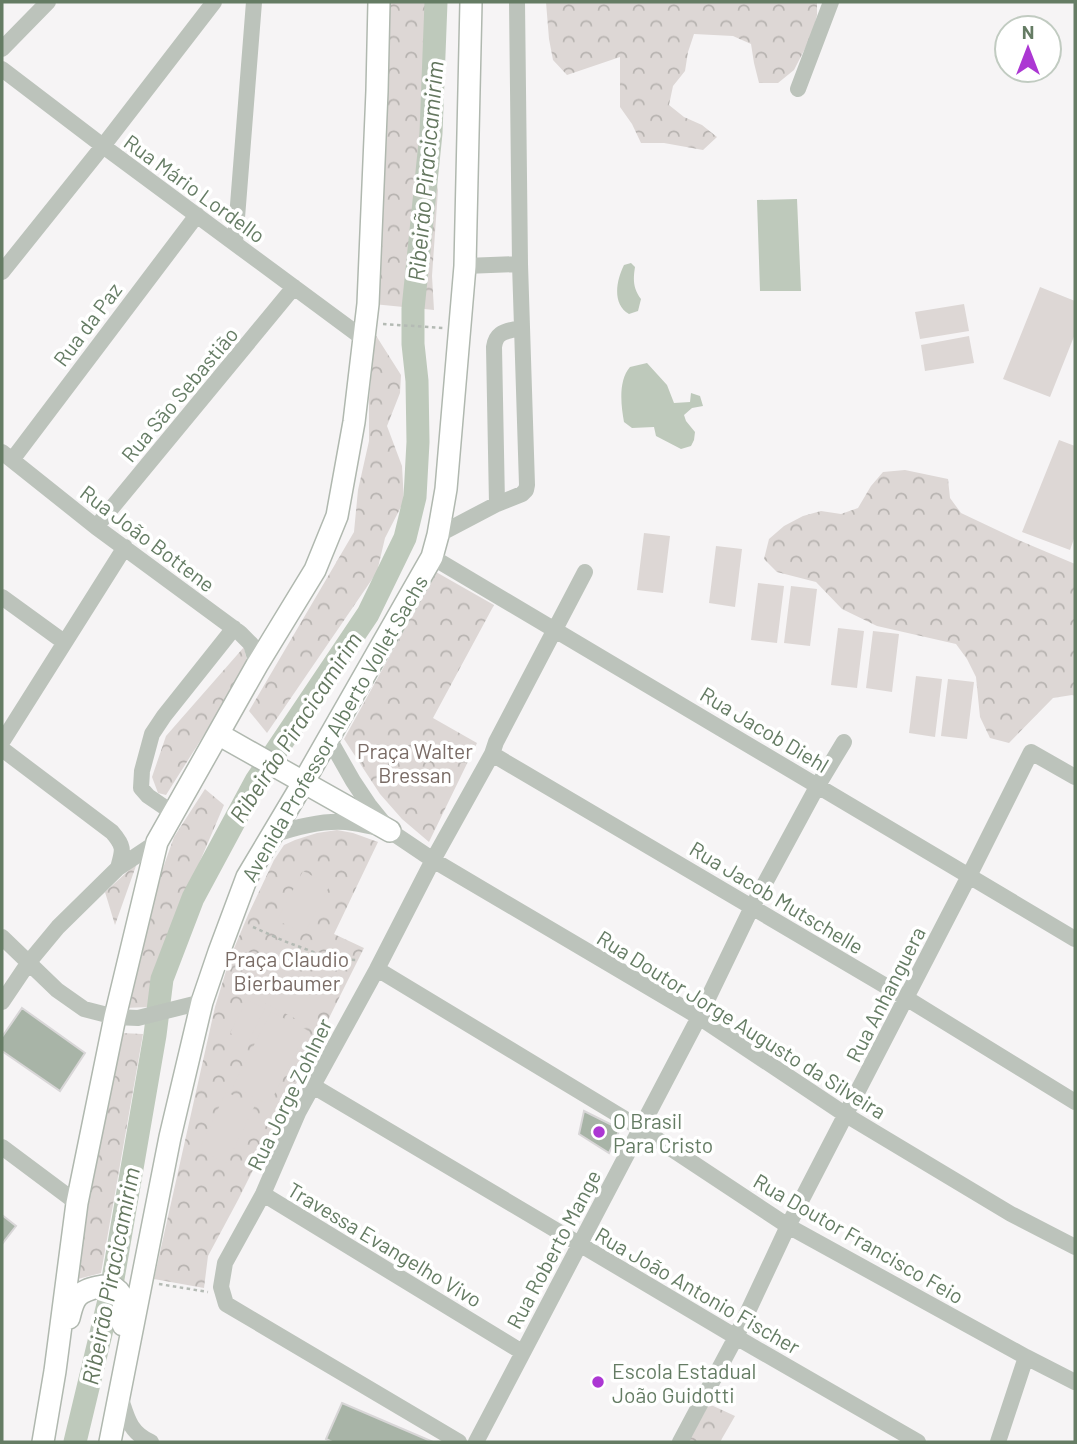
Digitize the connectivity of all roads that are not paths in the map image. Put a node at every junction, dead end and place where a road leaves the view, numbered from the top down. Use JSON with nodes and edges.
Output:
{"nodes":[{"id":1,"x":214,"y":2,"type":"edge"},
{"id":2,"x":254,"y":2,"type":"edge"},
{"id":3,"x":379,"y":2,"type":"edge"},
{"id":4,"x":471,"y":2,"type":"edge"},
{"id":5,"x":517,"y":2,"type":"edge"},
{"id":6,"x":831,"y":2,"type":"edge"},
{"id":7,"x":40,"y":4,"type":"edge"},
{"id":8,"x":2,"y":49,"type":"edge"},
{"id":9,"x":2,"y":69,"type":"edge"},
{"id":10,"x":798,"y":89,"type":"dead end"},
{"id":11,"x":103,"y":146,"type":"junction"},
{"id":12,"x":197,"y":215,"type":"junction"},
{"id":13,"x":234,"y":243,"type":"junction"},
{"id":14,"x":520,"y":264,"type":"junction"},
{"id":15,"x":465,"y":266,"type":"junction"},
{"id":16,"x":2,"y":272,"type":"edge"},
{"id":17,"x":294,"y":287,"type":"junction"},
{"id":18,"x":522,"y":327,"type":"junction"},
{"id":19,"x":364,"y":339,"type":"junction"},
{"id":20,"x":7,"y":456,"type":"edge"},
{"id":21,"x":498,"y":504,"type":"junction"},
{"id":22,"x":96,"y":527,"type":"junction"},
{"id":23,"x":438,"y":535,"type":"junction"},
{"id":24,"x":125,"y":547,"type":"junction"},
{"id":25,"x":432,"y":557,"type":"junction"},
{"id":26,"x":585,"y":572,"type":"dead end"},
{"id":27,"x":2,"y":597,"type":"edge"},
{"id":28,"x":234,"y":628,"type":"junction"},
{"id":29,"x":556,"y":630,"type":"junction"},
{"id":30,"x":64,"y":642,"type":"junction"},
{"id":31,"x":257,"y":665,"type":"junction"},
{"id":32,"x":218,"y":734,"type":"junction"},
{"id":33,"x":328,"y":737,"type":"junction"},
{"id":34,"x":844,"y":741,"type":"dead end"},
{"id":35,"x":2,"y":742,"type":"edge"},
{"id":36,"x":2,"y":749,"type":"edge"},
{"id":37,"x":492,"y":754,"type":"junction"},
{"id":38,"x":1075,"y":777,"type":"edge"},
{"id":39,"x":303,"y":783,"type":"junction"},
{"id":40,"x":818,"y":785,"type":"junction"},
{"id":41,"x":173,"y":813,"type":"junction"},
{"id":42,"x":390,"y":831,"type":"junction"},
{"id":43,"x":273,"y":835,"type":"junction"},
{"id":44,"x":157,"y":842,"type":"junction"},
{"id":45,"x":433,"y":860,"type":"junction"},
{"id":46,"x":118,"y":868,"type":"junction"},
{"id":47,"x":969,"y":876,"type":"junction"},
{"id":48,"x":752,"y":907,"type":"junction"},
{"id":49,"x":2,"y":937,"type":"edge"},
{"id":50,"x":1075,"y":939,"type":"edge"},
{"id":51,"x":29,"y":962,"type":"junction"},
{"id":52,"x":377,"y":969,"type":"junction"},
{"id":53,"x":906,"y":998,"type":"junction"},
{"id":54,"x":2,"y":1002,"type":"edge"},
{"id":55,"x":193,"y":1004,"type":"junction"},
{"id":56,"x":115,"y":1017,"type":"junction"},
{"id":57,"x":699,"y":1017,"type":"junction"},
{"id":58,"x":313,"y":1086,"type":"junction"},
{"id":59,"x":1075,"y":1102,"type":"edge"},
{"id":60,"x":846,"y":1115,"type":"junction"},
{"id":61,"x":640,"y":1128,"type":"junction"},
{"id":62,"x":2,"y":1147,"type":"edge"},
{"id":63,"x":263,"y":1194,"type":"junction"},
{"id":64,"x":77,"y":1203,"type":"junction"},
{"id":65,"x":788,"y":1226,"type":"junction"},
{"id":66,"x":579,"y":1244,"type":"junction"},
{"id":67,"x":1075,"y":1247,"type":"edge"},
{"id":68,"x":736,"y":1337,"type":"junction"},
{"id":69,"x":522,"y":1352,"type":"junction"},
{"id":70,"x":1026,"y":1357,"type":"junction"},
{"id":71,"x":55,"y":1371,"type":"junction"},
{"id":72,"x":1075,"y":1382,"type":"edge"},
{"id":73,"x":120,"y":1396,"type":"junction"},
{"id":74,"x":43,"y":1442,"type":"edge"},
{"id":75,"x":110,"y":1442,"type":"edge"},
{"id":76,"x":150,"y":1442,"type":"edge"},
{"id":77,"x":459,"y":1442,"type":"edge"},
{"id":78,"x":476,"y":1442,"type":"edge"},
{"id":79,"x":680,"y":1442,"type":"edge"},
{"id":80,"x":918,"y":1442,"type":"edge"},
{"id":81,"x":998,"y":1442,"type":"edge"}],
"edges":[{"from":1,"to":11,"type":"street"},
{"from":2,"to":13,"type":"street"},
{"from":3,"to":19,"type":"main road"},
{"from":4,"to":15,"type":"main road","name":"Avenida Professor Alberto Vollet Sachs"},
{"from":5,"to":14,"type":"street"},
{"from":6,"to":10,"type":"street"},
{"from":7,"to":8,"type":"street"},
{"from":9,"to":11,"type":"street","name":"Rua Mário Lordello"},
{"from":11,"to":12,"type":"street","name":"Rua Mário Lordello"},
{"from":11,"to":16,"type":"street"},
{"from":12,"to":13,"type":"street","name":"Rua Mário Lordello"},
{"from":12,"to":20,"type":"street","name":"Rua da Paz"},
{"from":13,"to":17,"type":"street","name":"Rua Mário Lordello"},
{"from":14,"to":15,"type":"street"},
{"from":14,"to":18,"type":"street"},
{"from":15,"to":23,"type":"main road","name":"Avenida Professor Alberto Vollet Sachs"},
{"from":17,"to":19,"type":"street","name":"Rua Mário Lordello"},
{"from":17,"to":22,"type":"street","name":"Rua São Sebastião"},
{"from":18,"to":21,"type":"street"},
{"from":18,"to":21,"type":"street"},
{"from":19,"to":31,"type":"main road"},
{"from":20,"to":22,"type":"street","name":"Rua João Bottene"},
{"from":21,"to":23,"type":"street"},
{"from":22,"to":24,"type":"street","name":"Rua João Bottene"},
{"from":23,"to":25,"type":"main road","name":"Avenida Professor Alberto Vollet Sachs"},
{"from":24,"to":28,"type":"street","name":"Rua João Bottene"},
{"from":24,"to":30,"type":"street"},
{"from":25,"to":29,"type":"street","name":"Rua Jacob Diehl"},
{"from":25,"to":33,"type":"main road","name":"Avenida Professor Alberto Vollet Sachs"},
{"from":26,"to":29,"type":"street","name":"Rua Jorge Zohlner"},
{"from":27,"to":30,"type":"street"},
{"from":28,"to":31,"type":"street","name":"Rua João Bottene"},
{"from":28,"to":41,"type":"street"},
{"from":29,"to":37,"type":"street","name":"Rua Jorge Zohlner"},
{"from":29,"to":40,"type":"street","name":"Rua Jacob Diehl"},
{"from":30,"to":35,"type":"street"},
{"from":31,"to":32,"type":"main road"},
{"from":32,"to":39,"type":"main road"},
{"from":32,"to":41,"type":"main road"},
{"from":33,"to":39,"type":"main road","name":"Avenida Professor Alberto Vollet Sachs"},
{"from":33,"to":42,"type":"street","name":"Rua Doutor Jorge Augusto da Silveira"},
{"from":34,"to":40,"type":"street","name":"Rua Roberto Mange"},
{"from":36,"to":46,"type":"street"},
{"from":37,"to":45,"type":"street","name":"Rua Jorge Zohlner"},
{"from":37,"to":48,"type":"street","name":"Rua Jacob Mutschelle"},
{"from":38,"to":47,"type":"street","name":"Rua Anhanguera"},
{"from":39,"to":42,"type":"main road"},
{"from":39,"to":43,"type":"main road","name":"Avenida Professor Alberto Vollet Sachs"},
{"from":40,"to":47,"type":"street","name":"Rua Jacob Diehl"},
{"from":40,"to":48,"type":"street","name":"Rua Roberto Mange"},
{"from":41,"to":44,"type":"main road"},
{"from":42,"to":43,"type":"street","name":"Rua Doutor Jorge Augusto da Silveira"},
{"from":42,"to":45,"type":"street","name":"Rua Doutor Jorge Augusto da Silveira"},
{"from":43,"to":55,"type":"main road","name":"Avenida Professor Alberto Vollet Sachs"},
{"from":44,"to":46,"type":"street"},
{"from":44,"to":56,"type":"main road"},
{"from":45,"to":52,"type":"street","name":"Rua Jorge Zohlner"},
{"from":45,"to":57,"type":"street","name":"Rua Doutor Jorge Augusto da Silveira"},
{"from":46,"to":51,"type":"street"},
{"from":47,"to":50,"type":"street","name":"Rua Jacob Diehl"},
{"from":47,"to":53,"type":"street","name":"Rua Anhanguera"},
{"from":48,"to":53,"type":"street","name":"Rua Jacob Mutschelle"},
{"from":48,"to":57,"type":"street","name":"Rua Roberto Mange"},
{"from":49,"to":51,"type":"street"},
{"from":51,"to":54,"type":"street"},
{"from":51,"to":56,"type":"street"},
{"from":52,"to":58,"type":"street","name":"Rua Jorge Zohlner"},
{"from":52,"to":61,"type":"street","name":"Rua Doutor Francisco Feio"},
{"from":53,"to":59,"type":"street","name":"Rua Jacob Mutschelle"},
{"from":53,"to":60,"type":"street","name":"Rua Anhanguera"},
{"from":55,"to":56,"type":"street"},
{"from":55,"to":73,"type":"main road","name":"Avenida Professor Alberto Vollet Sachs"},
{"from":56,"to":64,"type":"main road"},
{"from":57,"to":60,"type":"street","name":"Rua Doutor Jorge Augusto da Silveira"},
{"from":57,"to":61,"type":"street","name":"Rua Roberto Mange"},
{"from":58,"to":63,"type":"street","name":"Rua Jorge Zohlner"},
{"from":58,"to":66,"type":"street","name":"Rua João Antonio Fischer"},
{"from":60,"to":65,"type":"street","name":"Rua Anhanguera"},
{"from":60,"to":67,"type":"street","name":"Rua Doutor Jorge Augusto da Silveira"},
{"from":61,"to":65,"type":"street","name":"Rua Doutor Francisco Feio"},
{"from":61,"to":66,"type":"street","name":"Rua Roberto Mange"},
{"from":62,"to":64,"type":"street"},
{"from":63,"to":69,"type":"street","name":"Travessa Evangelho Vivo"},
{"from":63,"to":77,"type":"street","name":"Rua Jorge Zohlner"},
{"from":64,"to":71,"type":"main road"},
{"from":65,"to":68,"type":"street","name":"Rua Anhanguera"},
{"from":65,"to":70,"type":"street","name":"Rua Doutor Francisco Feio"},
{"from":66,"to":68,"type":"street","name":"Rua João Antonio Fischer"},
{"from":66,"to":69,"type":"street","name":"Rua Roberto Mange"},
{"from":68,"to":79,"type":"street","name":"Rua Anhanguera"},
{"from":68,"to":80,"type":"street","name":"Rua João Antonio Fischer"},
{"from":69,"to":78,"type":"street","name":"Rua Roberto Mange"},
{"from":70,"to":72,"type":"street","name":"Rua Doutor Francisco Feio"},
{"from":70,"to":81,"type":"street"},
{"from":71,"to":73,"type":"main road"},
{"from":71,"to":74,"type":"main road"},
{"from":73,"to":75,"type":"main road","name":"Avenida Professor Alberto Vollet Sachs"},
{"from":73,"to":76,"type":"street"}]}
